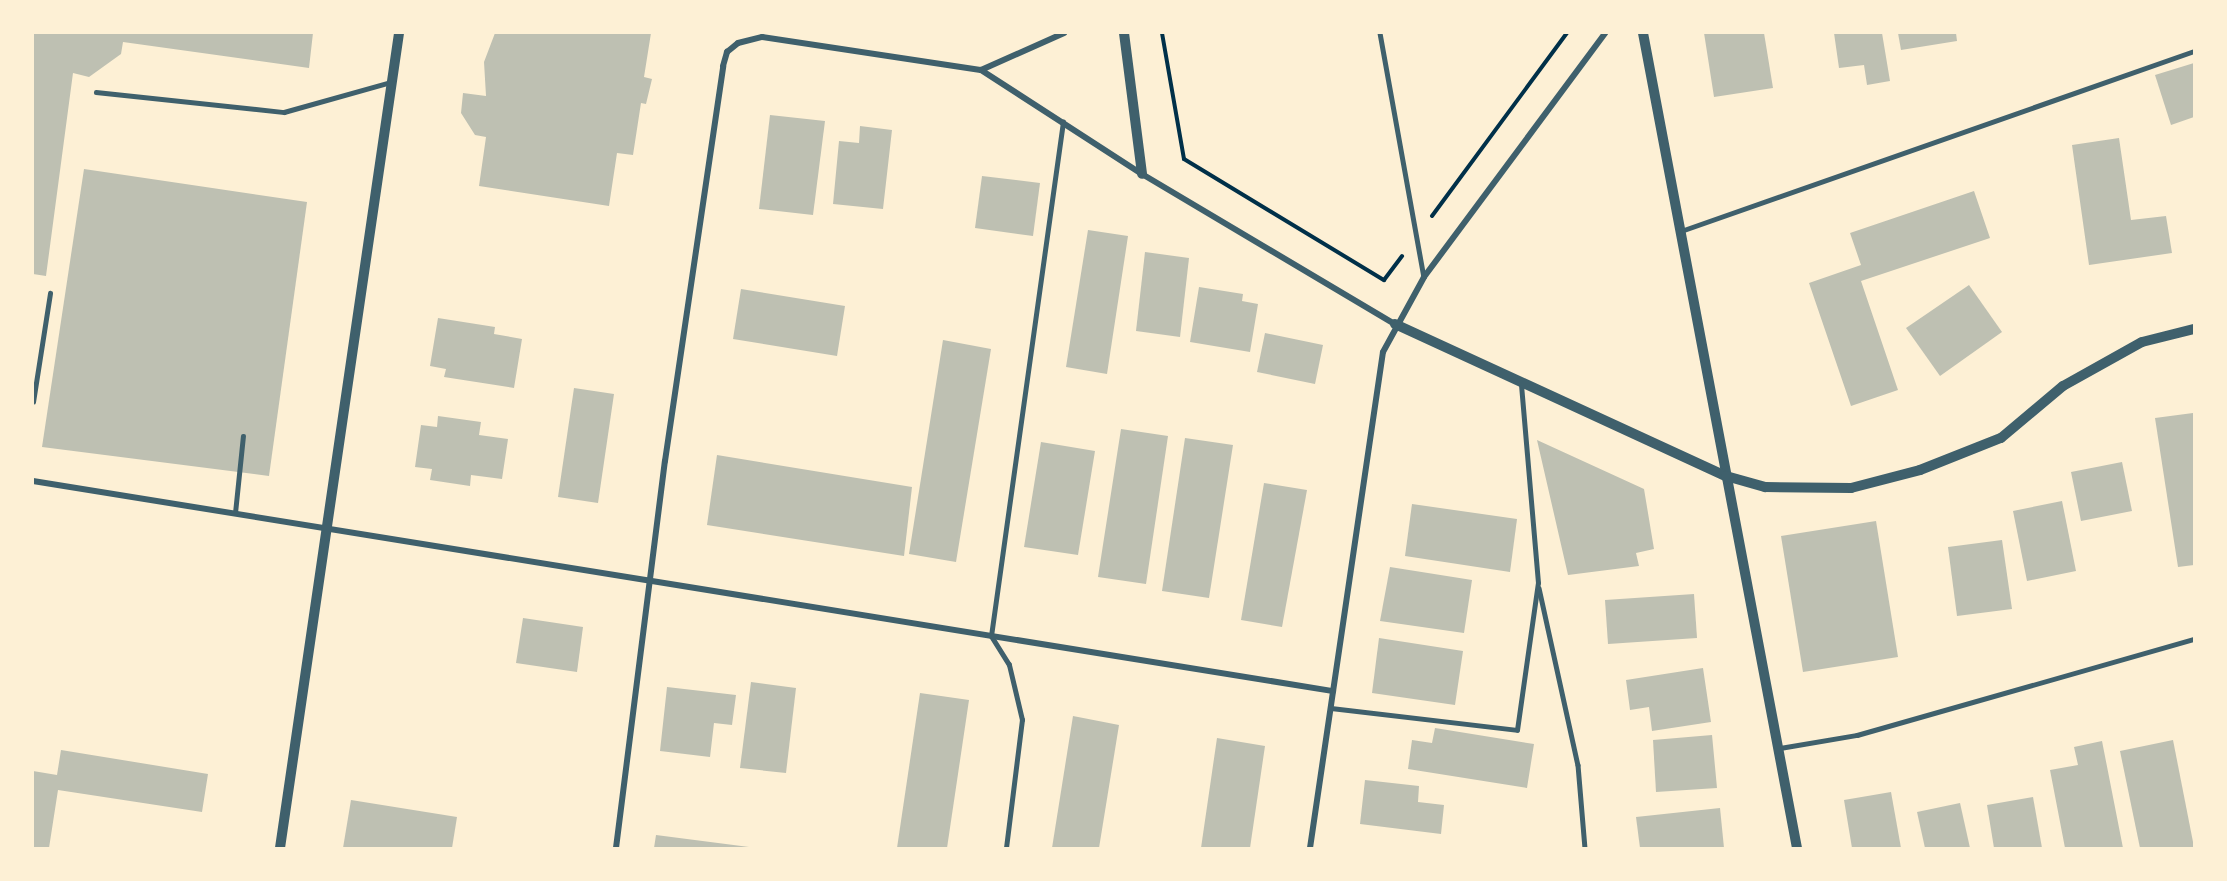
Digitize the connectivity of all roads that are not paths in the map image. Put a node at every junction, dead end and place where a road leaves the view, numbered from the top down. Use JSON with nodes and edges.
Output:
{"nodes":[{"id":1,"x":399,"y":33,"type":"edge"},
{"id":2,"x":1064,"y":33,"type":"edge"},
{"id":3,"x":1124,"y":33,"type":"edge"},
{"id":4,"x":1380,"y":33,"type":"edge"},
{"id":5,"x":1605,"y":33,"type":"edge"},
{"id":6,"x":1643,"y":33,"type":"edge"},
{"id":7,"x":2194,"y":51,"type":"edge"},
{"id":8,"x":981,"y":70,"type":"junction"},
{"id":9,"x":392,"y":82,"type":"junction"},
{"id":10,"x":96,"y":92,"type":"dead end"},
{"id":11,"x":1063,"y":123,"type":"junction"},
{"id":12,"x":1142,"y":174,"type":"junction"},
{"id":13,"x":1679,"y":232,"type":"junction"},
{"id":14,"x":1424,"y":277,"type":"junction"},
{"id":15,"x":50,"y":293,"type":"dead end"},
{"id":16,"x":1395,"y":324,"type":"junction"},
{"id":17,"x":2194,"y":329,"type":"edge"},
{"id":18,"x":1521,"y":384,"type":"junction"},
{"id":19,"x":33,"y":402,"type":"edge"},
{"id":20,"x":243,"y":436,"type":"dead end"},
{"id":21,"x":1726,"y":476,"type":"junction"},
{"id":22,"x":33,"y":482,"type":"edge"},
{"id":23,"x":235,"y":513,"type":"junction"},
{"id":24,"x":327,"y":527,"type":"junction"},
{"id":25,"x":650,"y":581,"type":"junction"},
{"id":26,"x":1538,"y":583,"type":"junction"},
{"id":27,"x":991,"y":636,"type":"junction"},
{"id":28,"x":2194,"y":639,"type":"edge"},
{"id":29,"x":1333,"y":691,"type":"junction"},
{"id":30,"x":1331,"y":708,"type":"junction"},
{"id":31,"x":1777,"y":749,"type":"junction"},
{"id":32,"x":280,"y":848,"type":"edge"},
{"id":33,"x":616,"y":848,"type":"edge"},
{"id":34,"x":1005,"y":848,"type":"edge"},
{"id":35,"x":1310,"y":848,"type":"edge"},
{"id":36,"x":1585,"y":848,"type":"edge"},
{"id":37,"x":1797,"y":848,"type":"edge"}],
"edges":[{"from":1,"to":9,"type":"street"},
{"from":2,"to":8,"type":"street"},
{"from":3,"to":12,"type":"street"},
{"from":4,"to":14,"type":"lane"},
{"from":5,"to":14,"type":"street"},
{"from":6,"to":13,"type":"street"},
{"from":7,"to":13,"type":"lane"},
{"from":8,"to":11,"type":"street"},
{"from":8,"to":25,"type":"street"},
{"from":9,"to":10,"type":"lane"},
{"from":9,"to":24,"type":"street"},
{"from":11,"to":12,"type":"street"},
{"from":11,"to":27,"type":"lane"},
{"from":12,"to":16,"type":"street"},
{"from":13,"to":21,"type":"street"},
{"from":14,"to":16,"type":"street"},
{"from":15,"to":19,"type":"lane"},
{"from":16,"to":18,"type":"street"},
{"from":16,"to":29,"type":"street"},
{"from":17,"to":21,"type":"street"},
{"from":18,"to":21,"type":"street"},
{"from":18,"to":26,"type":"lane"},
{"from":20,"to":23,"type":"lane"},
{"from":21,"to":31,"type":"street"},
{"from":22,"to":23,"type":"street"},
{"from":23,"to":24,"type":"street"},
{"from":24,"to":25,"type":"street"},
{"from":24,"to":32,"type":"street"},
{"from":25,"to":27,"type":"street"},
{"from":25,"to":33,"type":"street"},
{"from":26,"to":30,"type":"lane"},
{"from":26,"to":36,"type":"lane"},
{"from":27,"to":29,"type":"street"},
{"from":27,"to":34,"type":"lane"},
{"from":28,"to":31,"type":"lane"},
{"from":29,"to":30,"type":"street"},
{"from":30,"to":35,"type":"street"},
{"from":31,"to":37,"type":"street"}]}
